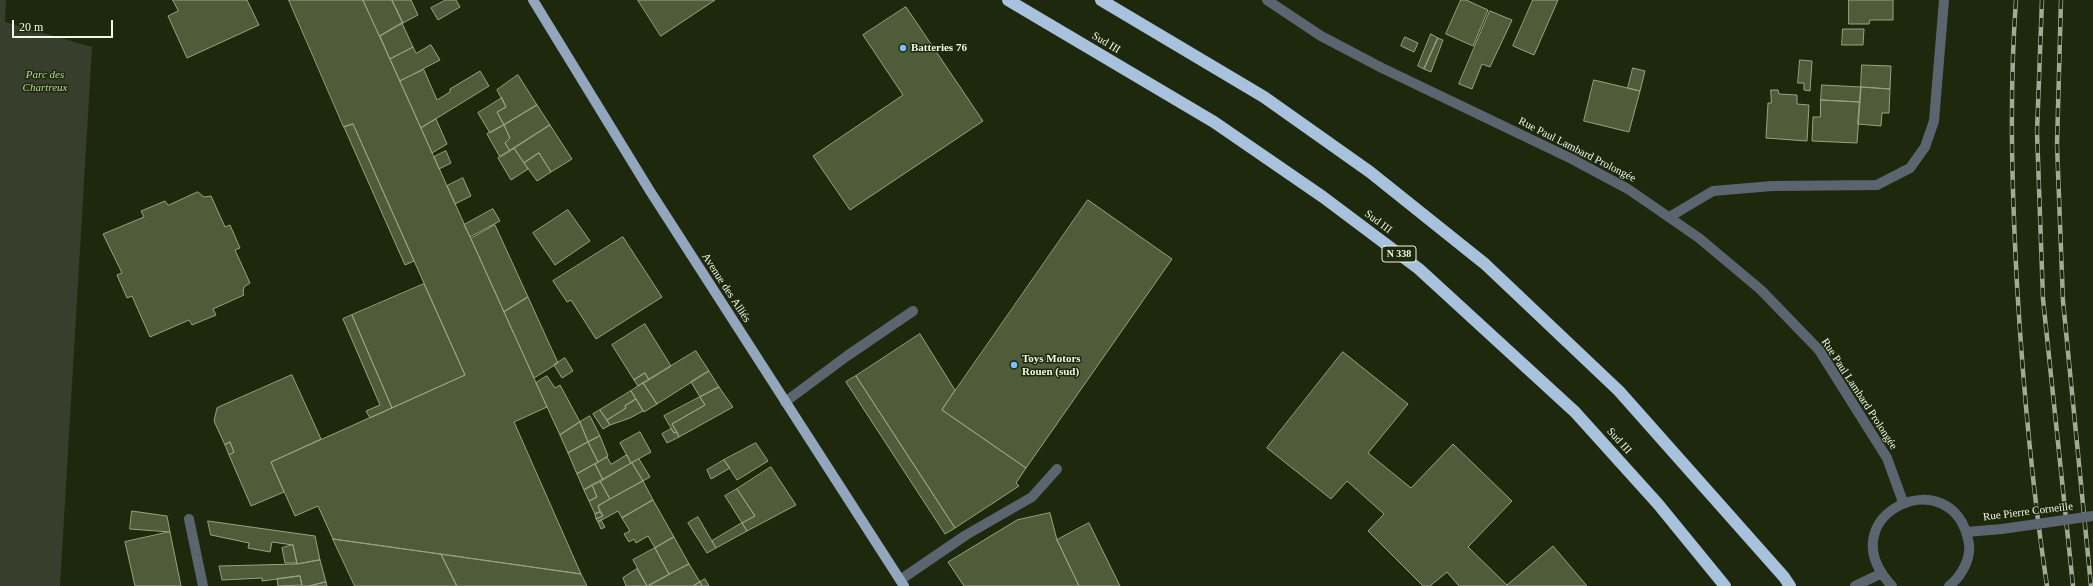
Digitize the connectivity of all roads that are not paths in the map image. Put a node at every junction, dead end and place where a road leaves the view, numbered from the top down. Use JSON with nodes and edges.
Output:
{"nodes":[{"id":1,"x":533,"y":0,"type":"edge"},
{"id":2,"x":1008,"y":0,"type":"edge"},
{"id":3,"x":1102,"y":0,"type":"edge"},
{"id":4,"x":1267,"y":0,"type":"edge"},
{"id":5,"x":1944,"y":0,"type":"edge"},
{"id":6,"x":1671,"y":216,"type":"junction"},
{"id":7,"x":913,"y":311,"type":"dead end"},
{"id":8,"x":785,"y":402,"type":"junction"},
{"id":9,"x":1057,"y":469,"type":"dead end"},
{"id":10,"x":1903,"y":502,"type":"junction"},
{"id":11,"x":2093,"y":516,"type":"edge"},
{"id":12,"x":188,"y":519,"type":"dead end"},
{"id":13,"x":1966,"y":532,"type":"junction"},
{"id":14,"x":1880,"y":574,"type":"junction"},
{"id":15,"x":902,"y":583,"type":"edge"},
{"id":16,"x":203,"y":586,"type":"edge"},
{"id":17,"x":1725,"y":586,"type":"edge"},
{"id":18,"x":1790,"y":586,"type":"edge"},
{"id":19,"x":1856,"y":586,"type":"edge"},
{"id":20,"x":1892,"y":586,"type":"edge"},
{"id":21,"x":1949,"y":586,"type":"edge"}],
"edges":[{"from":1,"to":8,"type":"main road","name":"Avenue des Alliés"},
{"from":2,"to":17,"type":"highway","name":"Sud III","number":"N 338"},
{"from":3,"to":18,"type":"highway"},
{"from":4,"to":6,"type":"street","name":"Rue Paul Lambard Prolongée"},
{"from":5,"to":6,"type":"street"},
{"from":6,"to":10,"type":"street","name":"Rue Paul Lambard Prolongée"},
{"from":7,"to":8,"type":"street"},
{"from":8,"to":15,"type":"main road","name":"Avenue des Alliés"},
{"from":9,"to":15,"type":"street"},
{"from":10,"to":13,"type":"street"},
{"from":10,"to":14,"type":"street"},
{"from":11,"to":13,"type":"street","name":"Rue Pierre Corneille","bridge":true},
{"from":12,"to":16,"type":"street"},
{"from":13,"to":21,"type":"street"},
{"from":14,"to":19,"type":"street"},
{"from":14,"to":20,"type":"street"}]}
